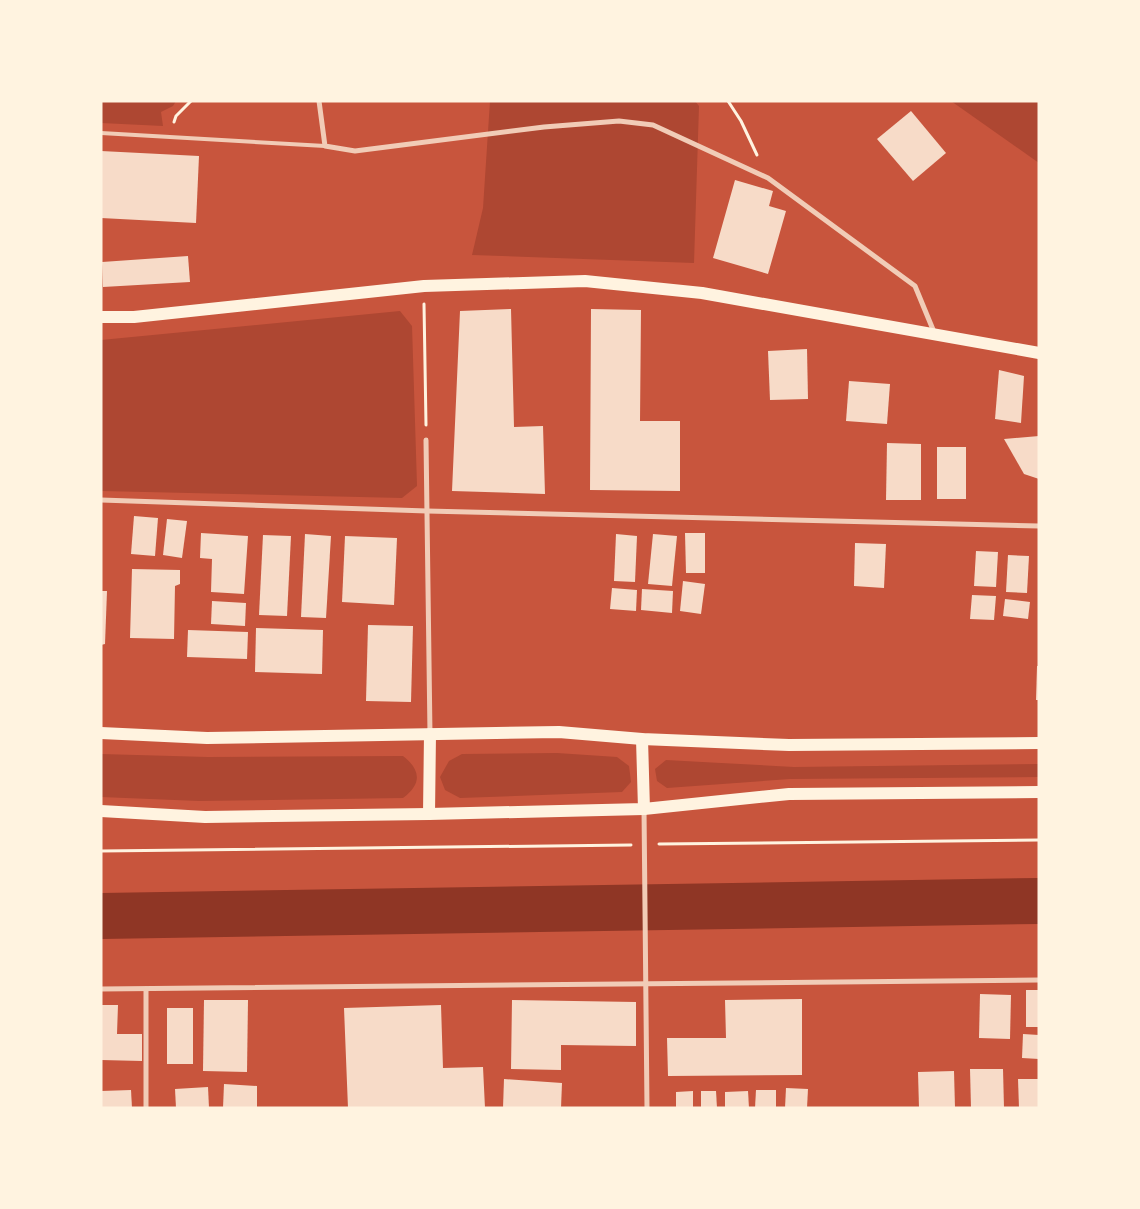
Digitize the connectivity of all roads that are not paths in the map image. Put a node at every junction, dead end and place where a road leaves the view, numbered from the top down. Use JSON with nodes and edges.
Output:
{"nodes":[{"id":1,"x":319,"y":101,"type":"edge"},
{"id":2,"x":101,"y":133,"type":"edge"},
{"id":3,"x":325,"y":146,"type":"junction"},
{"id":4,"x":101,"y":317,"type":"edge"},
{"id":5,"x":935,"y":335,"type":"junction"},
{"id":6,"x":1039,"y":353,"type":"edge"},
{"id":7,"x":426,"y":440,"type":"road end"},
{"id":8,"x":101,"y":500,"type":"edge"},
{"id":9,"x":427,"y":511,"type":"junction"},
{"id":10,"x":1039,"y":526,"type":"edge"},
{"id":11,"x":101,"y":732,"type":"edge"},
{"id":12,"x":430,"y":734,"type":"junction"},
{"id":13,"x":642,"y":739,"type":"junction"},
{"id":14,"x":1039,"y":743,"type":"edge"},
{"id":15,"x":1039,"y":792,"type":"edge"},
{"id":16,"x":644,"y":809,"type":"junction"},
{"id":17,"x":101,"y":811,"type":"edge"},
{"id":18,"x":429,"y":814,"type":"junction"},
{"id":19,"x":1039,"y":980,"type":"edge"},
{"id":20,"x":645,"y":985,"type":"junction"},
{"id":21,"x":101,"y":989,"type":"edge"},
{"id":22,"x":146,"y":989,"type":"junction"},
{"id":23,"x":146,"y":1108,"type":"edge"},
{"id":24,"x":647,"y":1108,"type":"edge"}],
"edges":[{"from":1,"to":3,"type":"street"},
{"from":2,"to":3,"type":"lane"},
{"from":3,"to":5,"type":"street"},
{"from":4,"to":5,"type":"main road"},
{"from":5,"to":6,"type":"main road"},
{"from":7,"to":9,"type":"street"},
{"from":8,"to":9,"type":"street"},
{"from":9,"to":10,"type":"street"},
{"from":9,"to":12,"type":"street"},
{"from":11,"to":12,"type":"main road"},
{"from":12,"to":13,"type":"main road"},
{"from":12,"to":18,"type":"main road"},
{"from":13,"to":14,"type":"main road"},
{"from":13,"to":16,"type":"main road"},
{"from":15,"to":16,"type":"main road"},
{"from":16,"to":18,"type":"main road"},
{"from":16,"to":20,"type":"street"},
{"from":17,"to":18,"type":"main road"},
{"from":19,"to":20,"type":"street"},
{"from":20,"to":22,"type":"street"},
{"from":20,"to":24,"type":"street"},
{"from":21,"to":22,"type":"street"},
{"from":22,"to":23,"type":"street"}]}
